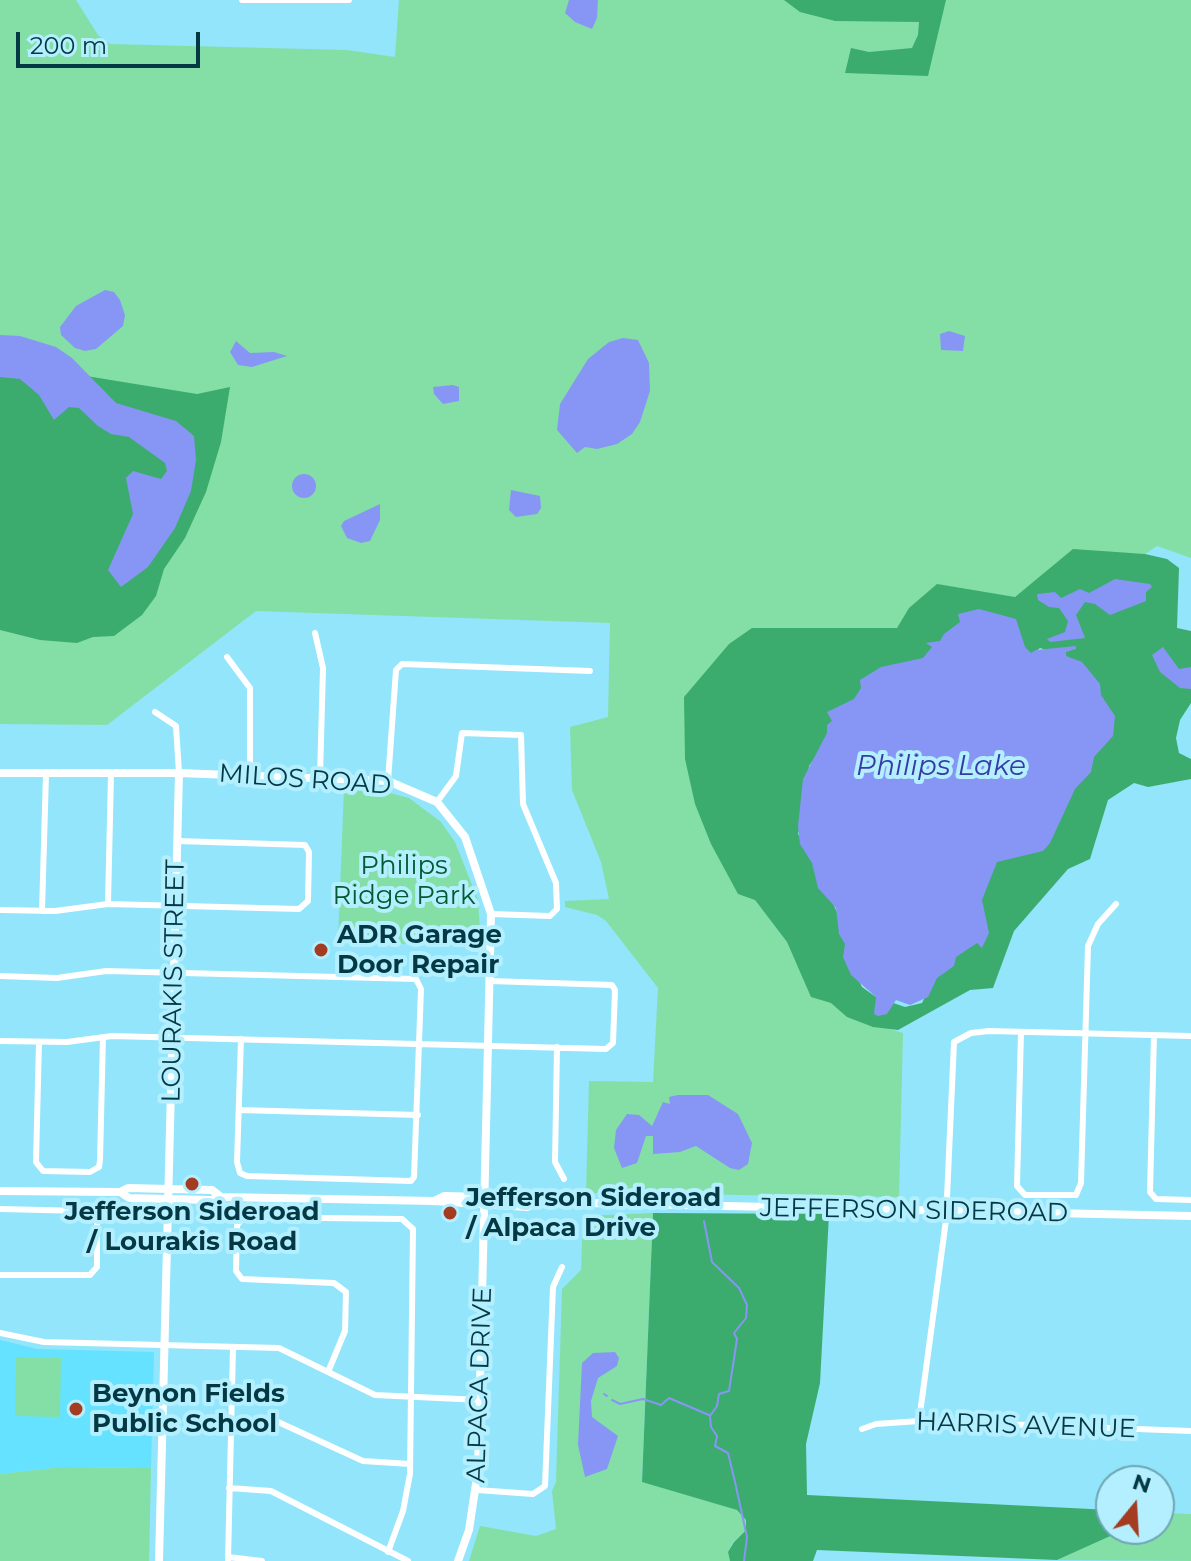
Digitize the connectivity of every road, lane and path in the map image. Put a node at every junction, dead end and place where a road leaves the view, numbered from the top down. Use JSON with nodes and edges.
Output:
{"nodes":[{"id":1,"x":242,"y":0,"type":"edge"},
{"id":2,"x":349,"y":0,"type":"edge"},
{"id":3,"x":315,"y":633,"type":"dead end"},
{"id":4,"x":227,"y":657,"type":"dead end"},
{"id":5,"x":590,"y":671,"type":"dead end"},
{"id":6,"x":155,"y":712,"type":"dead end"},
{"id":7,"x":0,"y":773,"type":"edge"},
{"id":8,"x":179,"y":773,"type":"junction"},
{"id":9,"x":46,"y":774,"type":"junction"},
{"id":10,"x":250,"y":774,"type":"junction"},
{"id":11,"x":111,"y":775,"type":"junction"},
{"id":12,"x":320,"y":776,"type":"junction"},
{"id":13,"x":388,"y":781,"type":"junction"},
{"id":14,"x":437,"y":802,"type":"junction"},
{"id":15,"x":177,"y":841,"type":"junction"},
{"id":16,"x":108,"y":904,"type":"junction"},
{"id":17,"x":1116,"y":904,"type":"dead end"},
{"id":18,"x":175,"y":906,"type":"junction"},
{"id":19,"x":0,"y":910,"type":"edge"},
{"id":20,"x":42,"y":911,"type":"junction"},
{"id":21,"x":491,"y":914,"type":"junction"},
{"id":22,"x":174,"y":972,"type":"junction"},
{"id":23,"x":0,"y":976,"type":"edge"},
{"id":24,"x":490,"y":981,"type":"junction"},
{"id":25,"x":1021,"y":1032,"type":"junction"},
{"id":26,"x":1085,"y":1033,"type":"junction"},
{"id":27,"x":1154,"y":1035,"type":"junction"},
{"id":28,"x":1191,"y":1036,"type":"edge"},
{"id":29,"x":103,"y":1037,"type":"junction"},
{"id":30,"x":172,"y":1037,"type":"junction"},
{"id":31,"x":241,"y":1039,"type":"junction"},
{"id":32,"x":0,"y":1041,"type":"edge"},
{"id":33,"x":39,"y":1042,"type":"junction"},
{"id":34,"x":420,"y":1044,"type":"junction"},
{"id":35,"x":488,"y":1045,"type":"junction"},
{"id":36,"x":557,"y":1047,"type":"junction"},
{"id":37,"x":239,"y":1110,"type":"junction"},
{"id":38,"x":418,"y":1115,"type":"junction"},
{"id":39,"x":564,"y":1179,"type":"dead end"},
{"id":40,"x":0,"y":1191,"type":"edge"},
{"id":41,"x":168,"y":1194,"type":"junction"},
{"id":42,"x":1191,"y":1200,"type":"edge"},
{"id":43,"x":484,"y":1201,"type":"junction"},
{"id":44,"x":0,"y":1209,"type":"edge"},
{"id":45,"x":946,"y":1211,"type":"junction"},
{"id":46,"x":1191,"y":1216,"type":"edge"},
{"id":47,"x":562,"y":1267,"type":"dead end"},
{"id":48,"x":0,"y":1275,"type":"edge"},
{"id":49,"x":0,"y":1333,"type":"edge"},
{"id":50,"x":165,"y":1345,"type":"junction"},
{"id":51,"x":233,"y":1347,"type":"junction"},
{"id":52,"x":328,"y":1372,"type":"junction"},
{"id":53,"x":411,"y":1398,"type":"junction"},
{"id":54,"x":480,"y":1400,"type":"junction"},
{"id":55,"x":231,"y":1421,"type":"junction"},
{"id":56,"x":919,"y":1421,"type":"junction"},
{"id":57,"x":862,"y":1429,"type":"dead end"},
{"id":58,"x":1191,"y":1431,"type":"edge"},
{"id":59,"x":410,"y":1464,"type":"junction"},
{"id":60,"x":229,"y":1488,"type":"junction"},
{"id":61,"x":477,"y":1490,"type":"junction"},
{"id":62,"x":388,"y":1552,"type":"junction"},
{"id":63,"x":228,"y":1559,"type":"edge"},
{"id":64,"x":159,"y":1561,"type":"edge"},
{"id":65,"x":262,"y":1561,"type":"edge"},
{"id":66,"x":408,"y":1561,"type":"edge"},
{"id":67,"x":458,"y":1561,"type":"edge"}],
"edges":[{"from":1,"to":2,"type":"street"},
{"from":3,"to":12,"type":"street"},
{"from":4,"to":10,"type":"street"},
{"from":5,"to":13,"type":"street"},
{"from":6,"to":8,"type":"street"},
{"from":7,"to":9,"type":"street","name":"MILOS ROAD"},
{"from":8,"to":10,"type":"street","name":"MILOS ROAD"},
{"from":8,"to":11,"type":"street","name":"MILOS ROAD"},
{"from":8,"to":15,"type":"street","name":"LOURAKIS STREET"},
{"from":9,"to":11,"type":"street","name":"MILOS ROAD"},
{"from":9,"to":20,"type":"street"},
{"from":10,"to":12,"type":"street","name":"MILOS ROAD"},
{"from":11,"to":16,"type":"street"},
{"from":12,"to":13,"type":"street","name":"MILOS ROAD"},
{"from":13,"to":14,"type":"street","name":"MILOS ROAD"},
{"from":14,"to":21,"type":"street","name":"MILOS ROAD"},
{"from":14,"to":21,"type":"street"},
{"from":15,"to":18,"type":"street","name":"LOURAKIS STREET"},
{"from":15,"to":18,"type":"street"},
{"from":16,"to":18,"type":"street"},
{"from":16,"to":20,"type":"street"},
{"from":17,"to":26,"type":"street"},
{"from":18,"to":22,"type":"street","name":"LOURAKIS STREET"},
{"from":19,"to":20,"type":"street"},
{"from":21,"to":24,"type":"street","name":"MILOS ROAD"},
{"from":22,"to":23,"type":"street"},
{"from":22,"to":30,"type":"street","name":"LOURAKIS STREET"},
{"from":22,"to":34,"type":"street"},
{"from":24,"to":35,"type":"street","name":"MILOS ROAD"},
{"from":24,"to":36,"type":"street"},
{"from":25,"to":26,"type":"street"},
{"from":25,"to":26,"type":"street"},
{"from":25,"to":45,"type":"street"},
{"from":26,"to":27,"type":"street"},
{"from":27,"to":28,"type":"street"},
{"from":27,"to":42,"type":"street"},
{"from":29,"to":30,"type":"street"},
{"from":29,"to":33,"type":"street"},
{"from":29,"to":33,"type":"street"},
{"from":30,"to":31,"type":"street"},
{"from":30,"to":41,"type":"street","name":"LOURAKIS STREET"},
{"from":31,"to":34,"type":"street"},
{"from":31,"to":37,"type":"street"},
{"from":32,"to":33,"type":"street"},
{"from":34,"to":35,"type":"street"},
{"from":34,"to":38,"type":"street"},
{"from":35,"to":36,"type":"street"},
{"from":35,"to":43,"type":"street","name":"MILOS ROAD"},
{"from":36,"to":39,"type":"street"},
{"from":37,"to":38,"type":"street"},
{"from":37,"to":38,"type":"street"},
{"from":40,"to":41,"type":"street","name":"JEFFERSON SIDEROAD"},
{"from":41,"to":43,"type":"street","name":"JEFFERSON SIDEROAD"},
{"from":41,"to":50,"type":"street","name":"LOURAKIS STREET"},
{"from":43,"to":45,"type":"street","name":"JEFFERSON SIDEROAD"},
{"from":43,"to":54,"type":"street","name":"ALPACA DRIVE"},
{"from":44,"to":48,"type":"street"},
{"from":45,"to":46,"type":"street","name":"JEFFERSON SIDEROAD"},
{"from":45,"to":56,"type":"street"},
{"from":47,"to":61,"type":"street"},
{"from":49,"to":50,"type":"street"},
{"from":50,"to":51,"type":"street"},
{"from":50,"to":64,"type":"street","name":"LOURAKIS STREET"},
{"from":51,"to":52,"type":"street"},
{"from":51,"to":55,"type":"street"},
{"from":52,"to":53,"type":"street"},
{"from":52,"to":53,"type":"street"},
{"from":53,"to":54,"type":"street"},
{"from":53,"to":59,"type":"street"},
{"from":54,"to":61,"type":"street","name":"ALPACA DRIVE"},
{"from":55,"to":59,"type":"street"},
{"from":55,"to":60,"type":"street"},
{"from":56,"to":57,"type":"street","name":"HARRIS AVENUE"},
{"from":56,"to":58,"type":"street","name":"HARRIS AVENUE"},
{"from":59,"to":62,"type":"street"},
{"from":60,"to":62,"type":"street"},
{"from":60,"to":63,"type":"street"},
{"from":61,"to":67,"type":"street","name":"ALPACA DRIVE"},
{"from":62,"to":66,"type":"street"},
{"from":63,"to":65,"type":"street"}]}
